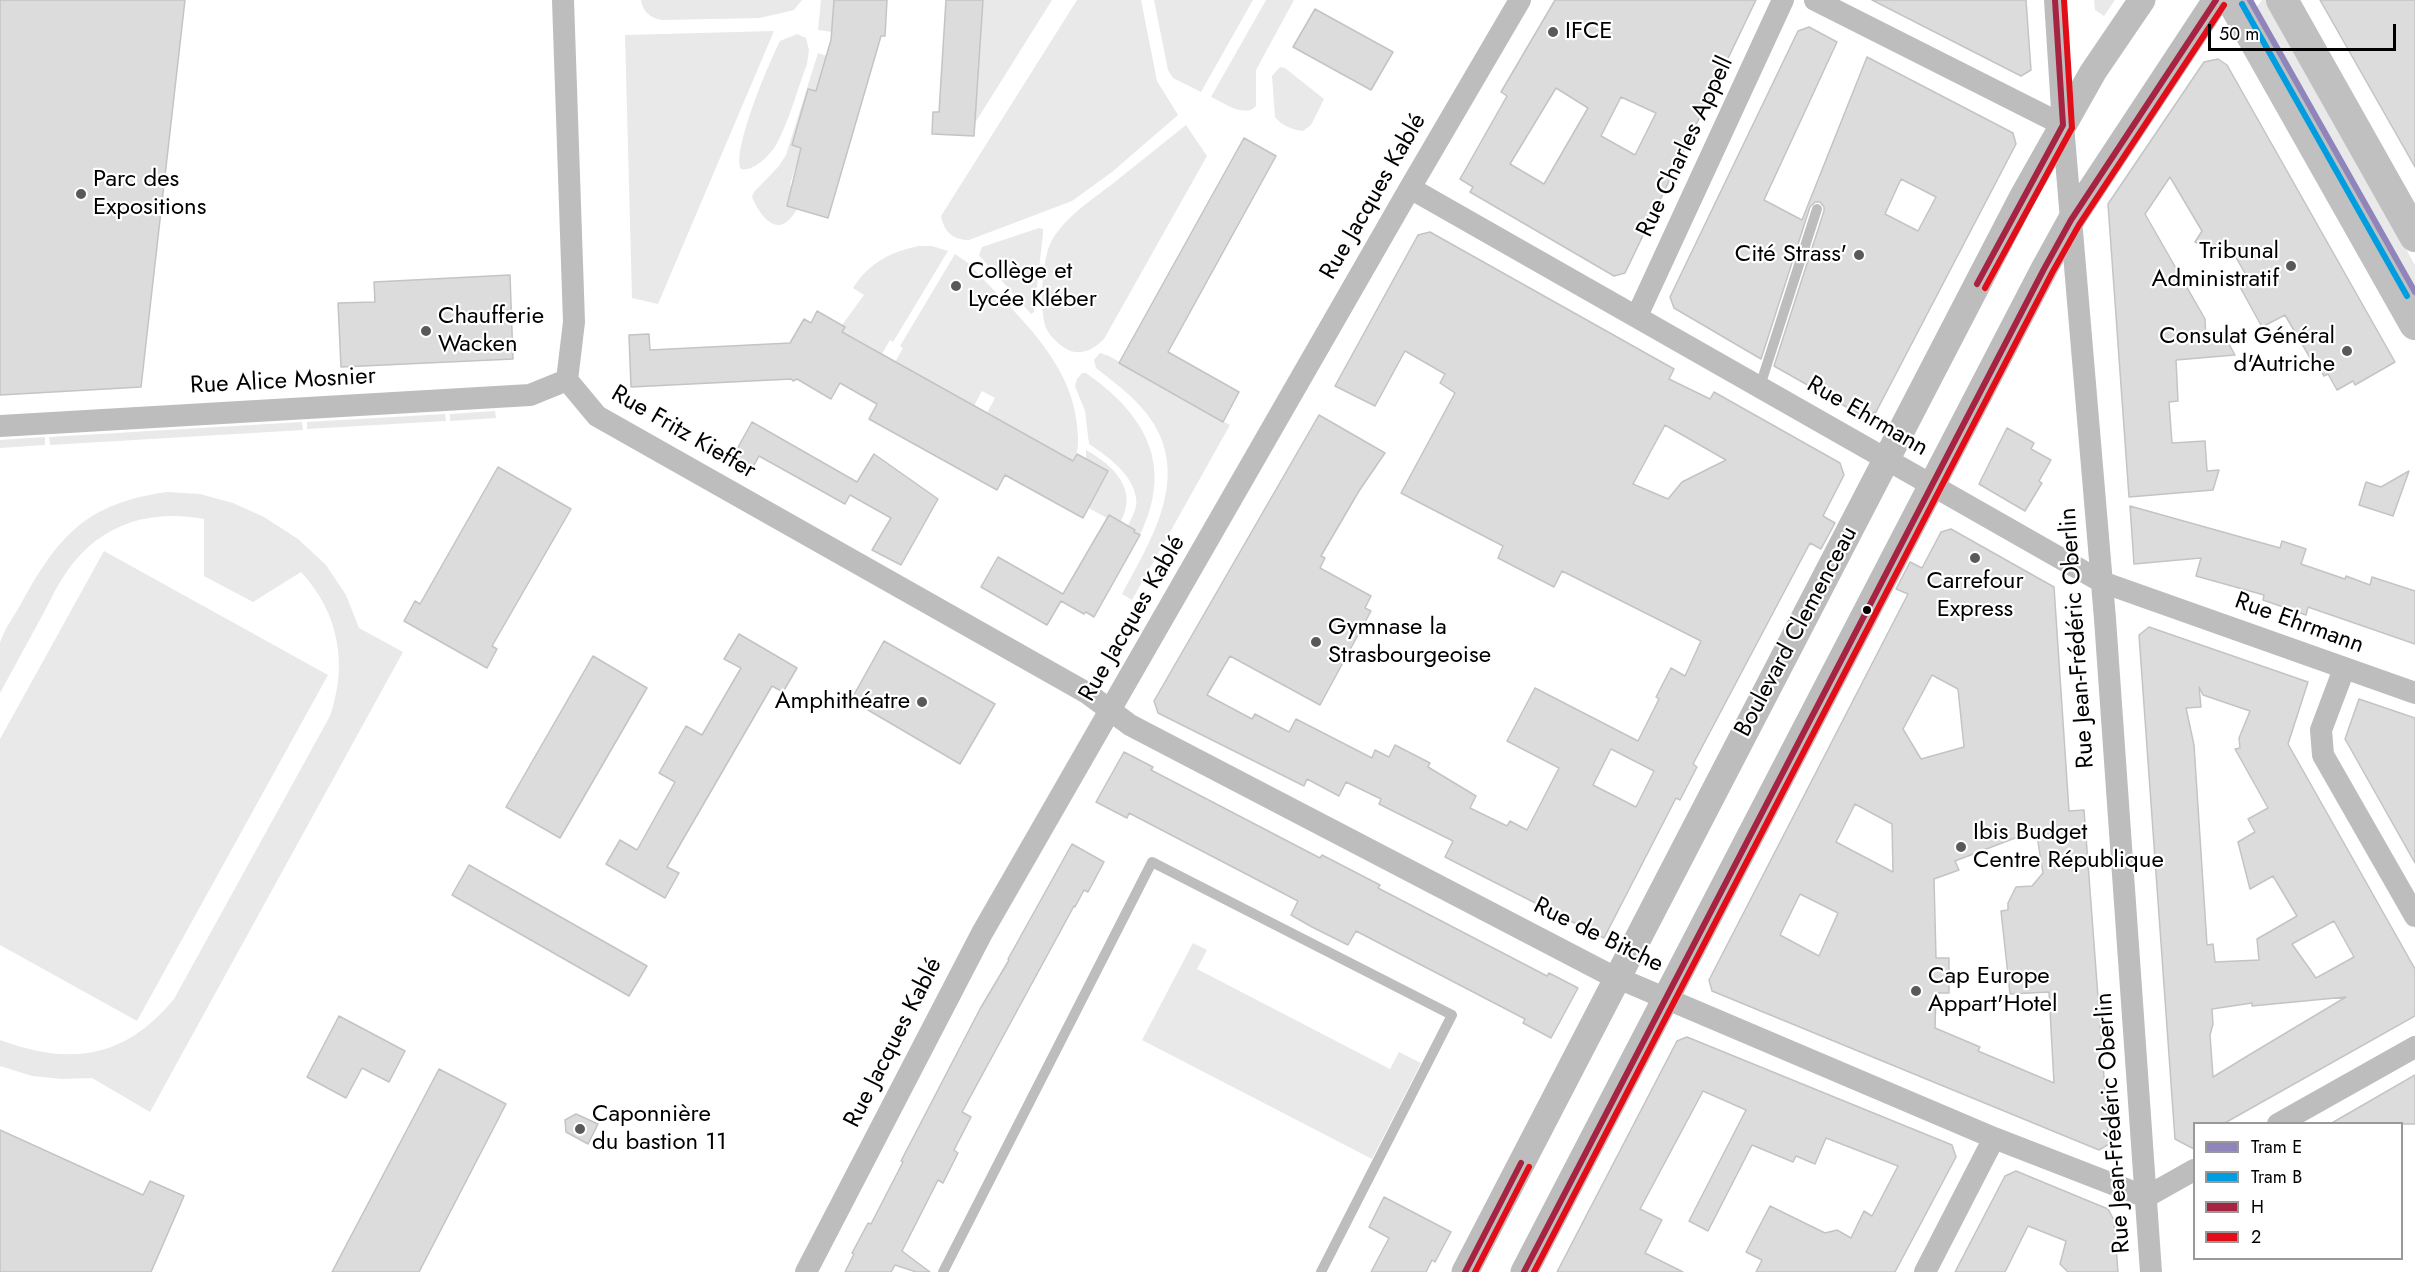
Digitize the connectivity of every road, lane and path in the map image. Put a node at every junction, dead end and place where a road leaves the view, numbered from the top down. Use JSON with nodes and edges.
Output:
{"nodes":[{"id":1,"x":563,"y":0,"type":"edge"},
{"id":2,"x":1521,"y":0,"type":"edge"},
{"id":3,"x":1783,"y":0,"type":"edge"},
{"id":4,"x":1815,"y":0,"type":"edge"},
{"id":5,"x":2055,"y":0,"type":"edge"},
{"id":6,"x":2142,"y":0,"type":"edge"},
{"id":7,"x":2216,"y":0,"type":"edge"},
{"id":8,"x":2232,"y":0,"type":"edge"},
{"id":9,"x":2282,"y":0,"type":"edge"},
{"id":10,"x":2063,"y":125,"type":"junction"},
{"id":11,"x":1410,"y":188,"type":"junction"},
{"id":12,"x":1817,"y":209,"type":"dead end"},
{"id":13,"x":2072,"y":220,"type":"junction"},
{"id":14,"x":2415,"y":236,"type":"edge"},
{"id":15,"x":1638,"y":316,"type":"junction"},
{"id":16,"x":2415,"y":324,"type":"edge"},
{"id":17,"x":567,"y":380,"type":"junction"},
{"id":18,"x":1760,"y":386,"type":"junction"},
{"id":19,"x":0,"y":426,"type":"edge"},
{"id":20,"x":1887,"y":459,"type":"junction"},
{"id":21,"x":1932,"y":485,"type":"junction"},
{"id":22,"x":2102,"y":582,"type":"junction"},
{"id":23,"x":2344,"y":669,"type":"junction"},
{"id":24,"x":2415,"y":693,"type":"edge"},
{"id":25,"x":1111,"y":711,"type":"junction"},
{"id":26,"x":2415,"y":916,"type":"edge"},
{"id":27,"x":1618,"y":977,"type":"junction"},
{"id":28,"x":1666,"y":1000,"type":"junction"},
{"id":29,"x":2415,"y":1047,"type":"edge"},
{"id":30,"x":2282,"y":1122,"type":"edge"},
{"id":31,"x":1994,"y":1138,"type":"junction"},
{"id":32,"x":2193,"y":1171,"type":"edge"},
{"id":33,"x":2146,"y":1197,"type":"junction"},
{"id":34,"x":806,"y":1272,"type":"edge"},
{"id":35,"x":943,"y":1272,"type":"edge"},
{"id":36,"x":1322,"y":1272,"type":"edge"},
{"id":37,"x":1465,"y":1272,"type":"edge"},
{"id":38,"x":1524,"y":1272,"type":"edge"},
{"id":39,"x":1925,"y":1272,"type":"edge"},
{"id":40,"x":2151,"y":1272,"type":"edge"}],
"edges":[{"from":1,"to":17,"type":"street"},
{"from":2,"to":11,"type":"street","name":"Rue Jacques Kablé"},
{"from":3,"to":15,"type":"street","name":"Rue Charles Appell"},
{"from":4,"to":10,"type":"street"},
{"from":5,"to":10,"type":"street","name":"Rue Jean-Frédéric Oberlin"},
{"from":6,"to":10,"type":"street","name":"Boulevard Clemenceau"},
{"from":7,"to":13,"type":"street"},
{"from":8,"to":16,"type":"main road"},
{"from":9,"to":14,"type":"main road"},
{"from":10,"to":13,"type":"street","name":"Rue Jean-Frédéric Oberlin"},
{"from":10,"to":20,"type":"street","name":"Boulevard Clemenceau"},
{"from":11,"to":15,"type":"street","name":"Rue Ehrmann"},
{"from":11,"to":25,"type":"street","name":"Rue Jacques Kablé"},
{"from":12,"to":18,"type":"lane"},
{"from":13,"to":21,"type":"street"},
{"from":13,"to":22,"type":"street","name":"Rue Jean-Frédéric Oberlin"},
{"from":15,"to":18,"type":"street","name":"Rue Ehrmann"},
{"from":17,"to":19,"type":"street","name":"Rue Alice Mosnier"},
{"from":17,"to":25,"type":"street","name":"Rue Fritz Kieffer"},
{"from":18,"to":20,"type":"street","name":"Rue Ehrmann"},
{"from":20,"to":21,"type":"street","name":"Rue Ehrmann"},
{"from":20,"to":27,"type":"street","name":"Boulevard Clemenceau"},
{"from":21,"to":22,"type":"street","name":"Rue Ehrmann"},
{"from":21,"to":28,"type":"street"},
{"from":22,"to":23,"type":"street","name":"Rue Ehrmann"},
{"from":22,"to":33,"type":"street","name":"Rue Jean-Frédéric Oberlin"},
{"from":23,"to":24,"type":"street","name":"Rue Ehrmann"},
{"from":23,"to":26,"type":"street"},
{"from":25,"to":27,"type":"street","name":"Rue de Bitche"},
{"from":25,"to":34,"type":"street","name":"Rue Jacques Kablé"},
{"from":27,"to":28,"type":"street","name":"Rue de Bitche"},
{"from":27,"to":37,"type":"street","name":"Boulevard Clemenceau"},
{"from":28,"to":31,"type":"street","name":"Rue de Bitche"},
{"from":28,"to":38,"type":"street"},
{"from":29,"to":30,"type":"street"},
{"from":31,"to":33,"type":"street","name":"Rue de Bitche"},
{"from":31,"to":39,"type":"street"},
{"from":32,"to":33,"type":"street"},
{"from":33,"to":40,"type":"street","name":"Rue Jean-Frédéric Oberlin"},
{"from":35,"to":36,"type":"lane"}]}
